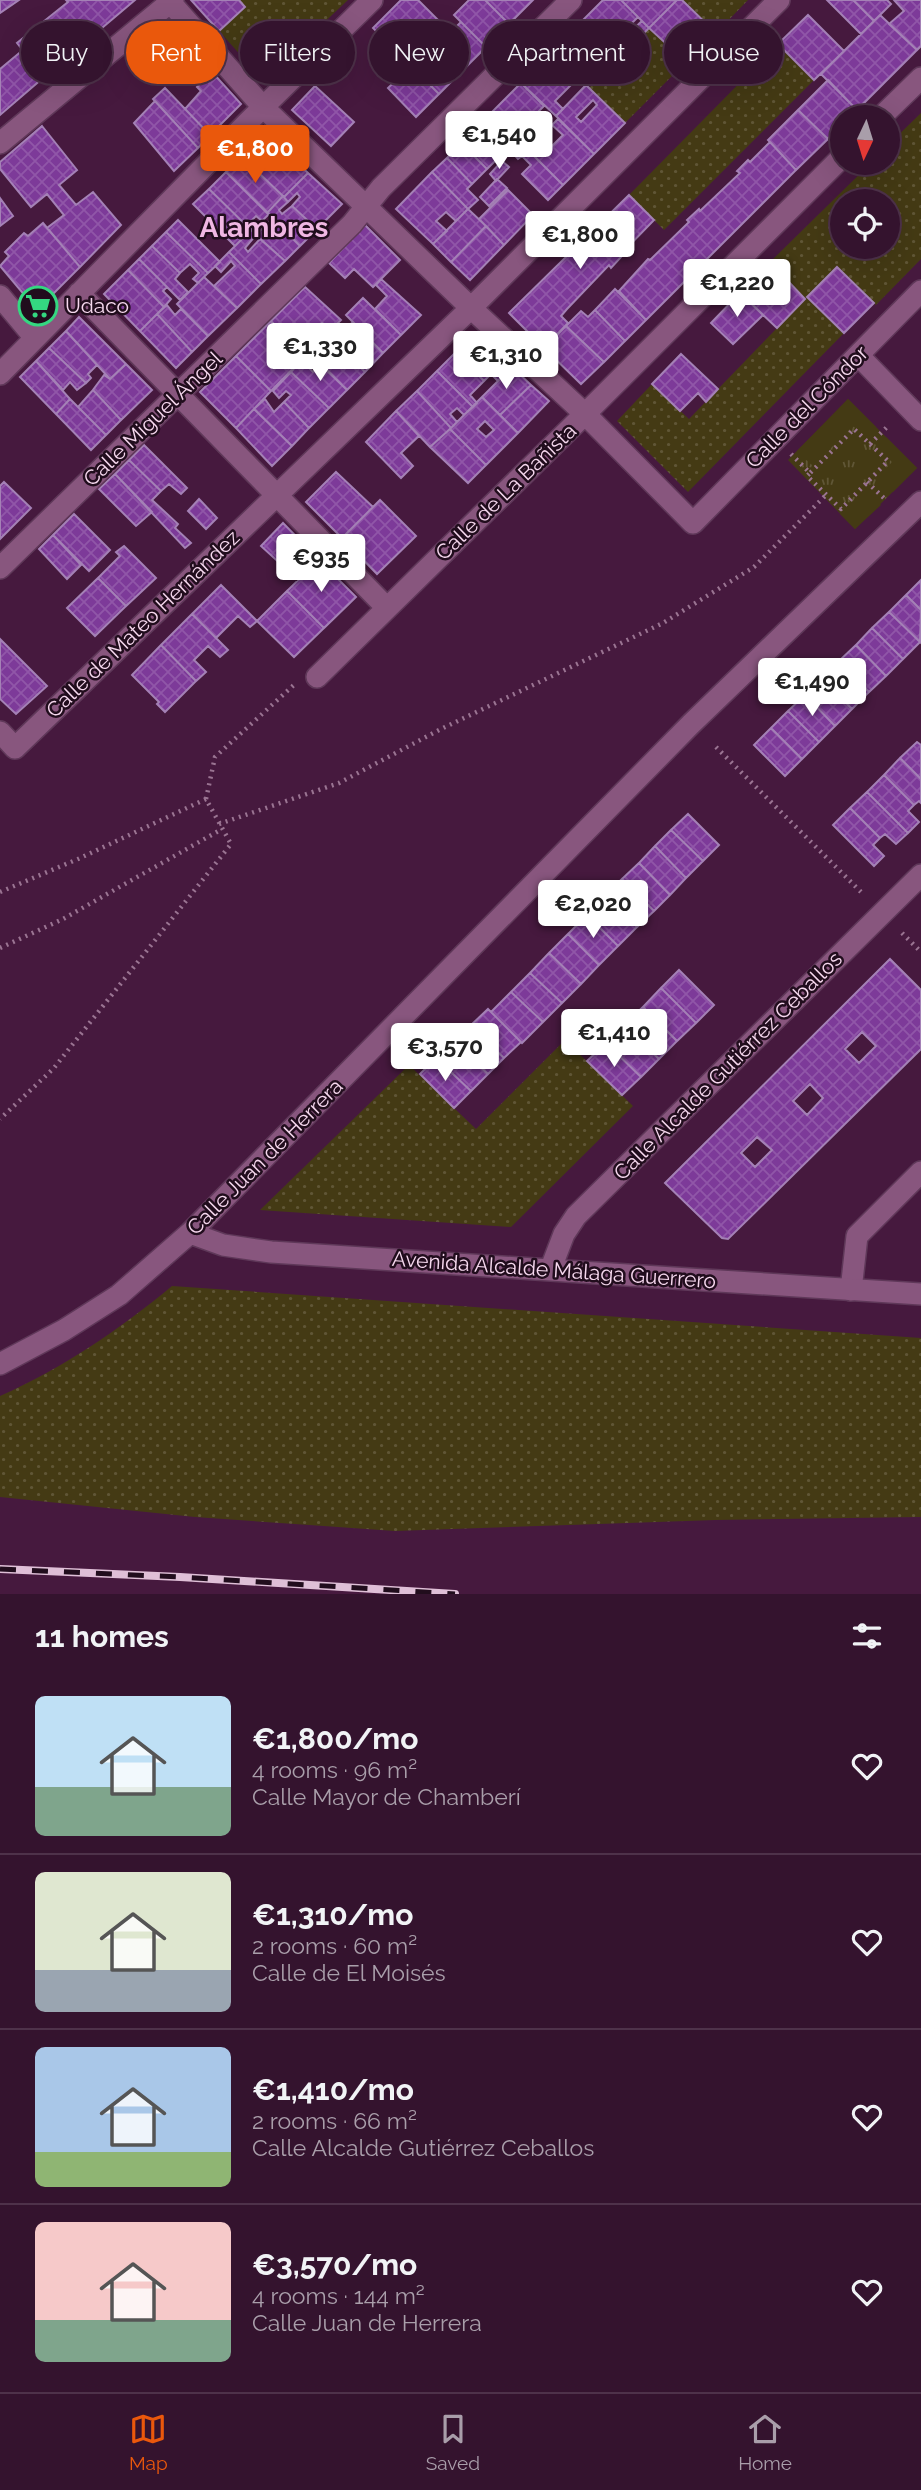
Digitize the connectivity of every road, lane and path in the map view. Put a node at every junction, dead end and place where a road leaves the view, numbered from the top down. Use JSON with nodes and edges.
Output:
{"nodes":[{"id":1,"x":372,"y":0,"type":"edge"},
{"id":2,"x":570,"y":0,"type":"edge"},
{"id":3,"x":779,"y":0,"type":"edge"},
{"id":4,"x":171,"y":1,"type":"edge"},
{"id":5,"x":921,"y":78,"type":"edge"},
{"id":6,"x":893,"y":105,"type":"edge"},
{"id":7,"x":263,"y":107,"type":"junction"},
{"id":8,"x":0,"y":143,"type":"edge"},
{"id":9,"x":830,"y":169,"type":"edge"},
{"id":10,"x":367,"y":205,"type":"junction"},
{"id":11,"x":921,"y":291,"type":"edge"},
{"id":12,"x":79,"y":293,"type":"junction"},
{"id":13,"x":0,"y":296,"type":"edge"},
{"id":14,"x":471,"y":308,"type":"junction"},
{"id":15,"x":35,"y":338,"type":"junction"},
{"id":16,"x":858,"y":355,"type":"junction"},
{"id":17,"x":0,"y":374,"type":"edge"},
{"id":18,"x":179,"y":394,"type":"junction"},
{"id":19,"x":585,"y":414,"type":"junction"},
{"id":20,"x":921,"y":420,"type":"edge"},
{"id":21,"x":887,"y":427,"type":"dead end"},
{"id":22,"x":870,"y":444,"type":"junction"},
{"id":23,"x":789,"y":452,"type":"dead end"},
{"id":24,"x":810,"y":473,"type":"junction"},
{"id":25,"x":867,"y":482,"type":"junction"},
{"id":26,"x":277,"y":495,"type":"junction"},
{"id":27,"x":825,"y":496,"type":"junction"},
{"id":28,"x":885,"y":500,"type":"dead end"},
{"id":29,"x":921,"y":502,"type":"edge"},
{"id":30,"x":0,"y":568,"type":"edge"},
{"id":31,"x":387,"y":608,"type":"junction"},
{"id":32,"x":317,"y":677,"type":"dead end"},
{"id":33,"x":294,"y":683,"type":"dead end"},
{"id":34,"x":0,"y":732,"type":"edge"},
{"id":35,"x":716,"y":747,"type":"dead end"},
{"id":36,"x":206,"y":799,"type":"junction"},
{"id":37,"x":221,"y":827,"type":"junction"},
{"id":38,"x":921,"y":875,"type":"edge"},
{"id":39,"x":0,"y":892,"type":"edge"},
{"id":40,"x":861,"y":892,"type":"dead end"},
{"id":41,"x":902,"y":933,"type":"dead end"},
{"id":42,"x":0,"y":948,"type":"edge"},
{"id":43,"x":921,"y":952,"type":"edge"},
{"id":44,"x":0,"y":1119,"type":"edge"},
{"id":45,"x":921,"y":1172,"type":"edge"},
{"id":46,"x":190,"y":1233,"type":"junction"},
{"id":47,"x":551,"y":1268,"type":"junction"},
{"id":48,"x":851,"y":1290,"type":"junction"},
{"id":49,"x":921,"y":1294,"type":"edge"},
{"id":50,"x":0,"y":1364,"type":"edge"}],
"edges":[{"from":1,"to":7,"type":"street"},
{"from":2,"to":10,"type":"street","name":"Calle Miguel Ángel"},
{"from":3,"to":14,"type":"street","name":"Calle de Mateo Hernández"},
{"from":4,"to":7,"type":"street"},
{"from":4,"to":8,"type":"street"},
{"from":5,"to":6,"type":"street"},
{"from":7,"to":10,"type":"street"},
{"from":7,"to":12,"type":"street"},
{"from":9,"to":19,"type":"street","name":"Calle de La Bañista"},
{"from":10,"to":14,"type":"street"},
{"from":10,"to":18,"type":"street","name":"Calle Miguel Ángel"},
{"from":11,"to":16,"type":"street","name":"Calle del Cóndor"},
{"from":12,"to":15,"type":"street"},
{"from":12,"to":18,"type":"street"},
{"from":13,"to":15,"type":"street"},
{"from":14,"to":19,"type":"street"},
{"from":14,"to":26,"type":"street","name":"Calle de Mateo Hernández"},
{"from":15,"to":17,"type":"street"},
{"from":16,"to":19,"type":"street","name":"Calle del Cóndor"},
{"from":16,"to":20,"type":"street"},
{"from":18,"to":26,"type":"street"},
{"from":18,"to":30,"type":"street","name":"Calle Miguel Ángel"},
{"from":19,"to":31,"type":"street","name":"Calle de La Bañista"},
{"from":21,"to":22,"type":"path"},
{"from":22,"to":24,"type":"path"},
{"from":22,"to":25,"type":"path"},
{"from":23,"to":24,"type":"path"},
{"from":24,"to":27,"type":"path"},
{"from":25,"to":27,"type":"path"},
{"from":25,"to":28,"type":"path"},
{"from":26,"to":31,"type":"street"},
{"from":26,"to":34,"type":"street","name":"Calle de Mateo Hernández"},
{"from":27,"to":37,"type":"path"},
{"from":29,"to":46,"type":"street","name":"Calle Juan de Herrera"},
{"from":31,"to":32,"type":"street","name":"Calle de La Bañista"},
{"from":33,"to":36,"type":"path"},
{"from":35,"to":40,"type":"path"},
{"from":36,"to":37,"type":"path"},
{"from":36,"to":39,"type":"path"},
{"from":37,"to":42,"type":"path"},
{"from":37,"to":44,"type":"path"},
{"from":38,"to":47,"type":"street","name":"Calle Alcalde Gutiérrez Ceballos"},
{"from":41,"to":43,"type":"path"},
{"from":45,"to":48,"type":"street"},
{"from":46,"to":47,"type":"street","name":"Avenida Alcalde Málaga Guerrero"},
{"from":46,"to":50,"type":"street","name":"Calle Juan de Herrera"},
{"from":47,"to":48,"type":"street","name":"Avenida Alcalde Málaga Guerrero"},
{"from":48,"to":49,"type":"street","name":"Avenida Alcalde Málaga Guerrero"}]}
